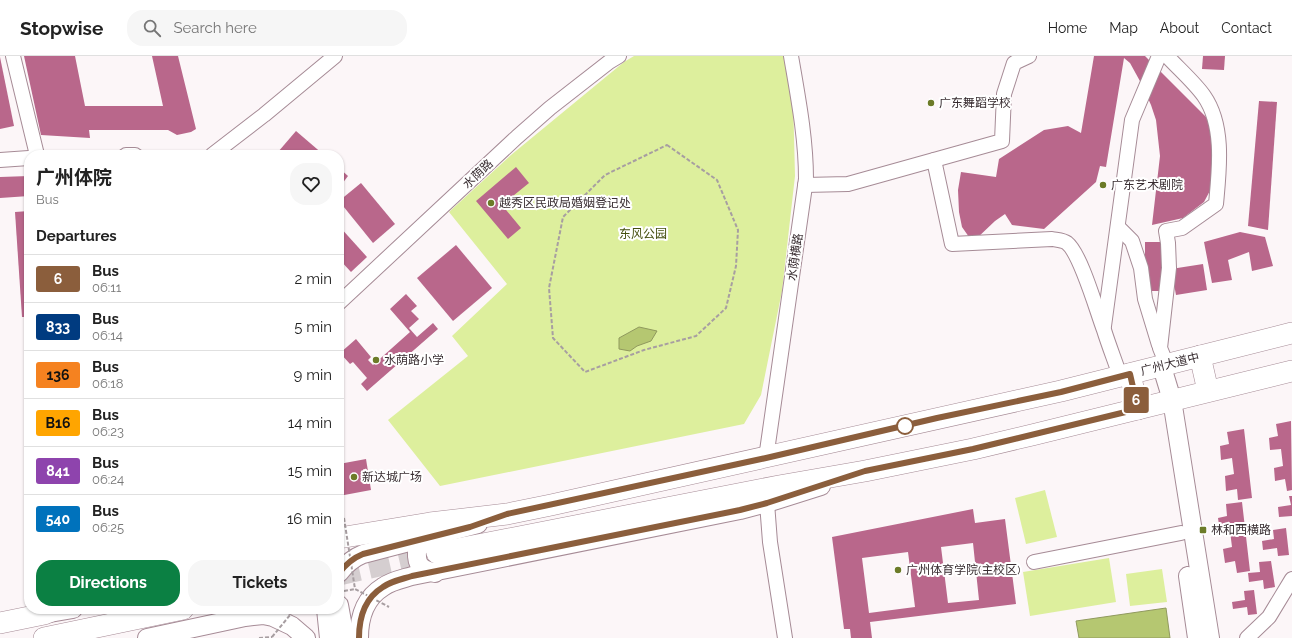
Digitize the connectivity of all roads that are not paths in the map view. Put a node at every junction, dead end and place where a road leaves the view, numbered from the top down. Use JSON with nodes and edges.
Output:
{"nodes":[{"id":1,"x":13,"y":56,"type":"edge"},
{"id":2,"x":335,"y":56,"type":"edge"},
{"id":3,"x":619,"y":56,"type":"edge"},
{"id":4,"x":791,"y":56,"type":"edge"},
{"id":5,"x":1029,"y":56,"type":"edge"},
{"id":6,"x":1159,"y":56,"type":"edge"},
{"id":7,"x":1167,"y":56,"type":"edge"},
{"id":8,"x":35,"y":150,"type":"edge"},
{"id":9,"x":218,"y":150,"type":"edge"},
{"id":10,"x":24,"y":158,"type":"edge"},
{"id":11,"x":0,"y":160,"type":"edge"},
{"id":12,"x":934,"y":160,"type":"junction"},
{"id":13,"x":805,"y":185,"type":"junction"},
{"id":14,"x":1118,"y":227,"type":"junction"},
{"id":15,"x":344,"y":296,"type":"edge"},
{"id":16,"x":1104,"y":331,"type":"junction"},
{"id":17,"x":1292,"y":333,"type":"edge"},
{"id":18,"x":1200,"y":356,"type":"junction"},
{"id":19,"x":1163,"y":360,"type":"junction"},
{"id":20,"x":1292,"y":370,"type":"edge"},
{"id":21,"x":1125,"y":375,"type":"junction"},
{"id":22,"x":1208,"y":391,"type":"junction"},
{"id":23,"x":1167,"y":401,"type":"junction"},
{"id":24,"x":1138,"y":409,"type":"junction"},
{"id":25,"x":766,"y":458,"type":"junction"},
{"id":26,"x":865,"y":471,"type":"junction"},
{"id":27,"x":767,"y":503,"type":"junction"},
{"id":28,"x":507,"y":514,"type":"junction"},
{"id":29,"x":1181,"y":533,"type":"junction"},
{"id":30,"x":344,"y":537,"type":"edge"},
{"id":31,"x":434,"y":554,"type":"junction"},
{"id":32,"x":1034,"y":562,"type":"dead end"},
{"id":33,"x":344,"y":567,"type":"edge"},
{"id":34,"x":1292,"y":579,"type":"edge"},
{"id":35,"x":37,"y":614,"type":"edge"},
{"id":36,"x":159,"y":614,"type":"edge"},
{"id":37,"x":245,"y":614,"type":"edge"},
{"id":38,"x":256,"y":614,"type":"edge"},
{"id":39,"x":327,"y":614,"type":"edge"},
{"id":40,"x":341,"y":614,"type":"edge"},
{"id":41,"x":0,"y":623,"type":"edge"},
{"id":42,"x":44,"y":638,"type":"edge"},
{"id":43,"x":147,"y":638,"type":"edge"},
{"id":44,"x":306,"y":638,"type":"edge"},
{"id":45,"x":329,"y":638,"type":"edge"},
{"id":46,"x":345,"y":638,"type":"edge"},
{"id":47,"x":359,"y":638,"type":"edge"},
{"id":48,"x":785,"y":638,"type":"edge"},
{"id":49,"x":1197,"y":638,"type":"edge"},
{"id":50,"x":1210,"y":638,"type":"edge"},
{"id":51,"x":1247,"y":638,"type":"edge"}],
"edges":[{"from":1,"to":8,"type":"street"},
{"from":2,"to":9,"type":"street"},
{"from":3,"to":15,"type":"street","name":"水荫路"},
{"from":4,"to":13,"type":"street","name":"水荫横路"},
{"from":5,"to":12,"type":"street"},
{"from":6,"to":14,"type":"street"},
{"from":7,"to":19,"type":"street"},
{"from":10,"to":11,"type":"street"},
{"from":12,"to":13,"type":"street"},
{"from":12,"to":16,"type":"street"},
{"from":13,"to":25,"type":"street","name":"水荫横路"},
{"from":14,"to":16,"type":"street"},
{"from":14,"to":19,"type":"street"},
{"from":16,"to":21,"type":"street"},
{"from":17,"to":18,"type":"highway","name":"广州大道中"},
{"from":18,"to":19,"type":"highway","name":"广州大道中"},
{"from":18,"to":22,"type":"highway"},
{"from":19,"to":21,"type":"highway","name":"广州大道中"},
{"from":19,"to":23,"type":"main road"},
{"from":20,"to":22,"type":"highway"},
{"from":21,"to":24,"type":"highway"},
{"from":21,"to":25,"type":"highway","name":"广州大道中"},
{"from":22,"to":23,"type":"highway"},
{"from":23,"to":24,"type":"highway"},
{"from":23,"to":29,"type":"main road"},
{"from":23,"to":50,"type":"main road"},
{"from":24,"to":26,"type":"highway"},
{"from":25,"to":28,"type":"highway","name":"广州大道中"},
{"from":26,"to":27,"type":"main road"},
{"from":26,"to":31,"type":"highway"},
{"from":27,"to":31,"type":"main road"},
{"from":27,"to":48,"type":"street"},
{"from":28,"to":30,"type":"highway","name":"广州大道中"},
{"from":28,"to":31,"type":"main road"},
{"from":29,"to":32,"type":"street"},
{"from":29,"to":49,"type":"main road"},
{"from":31,"to":33,"type":"main road"},
{"from":31,"to":47,"type":"main road"},
{"from":34,"to":51,"type":"street"},
{"from":35,"to":41,"type":"highway"},
{"from":36,"to":42,"type":"highway"},
{"from":37,"to":43,"type":"main road"},
{"from":38,"to":44,"type":"main road"},
{"from":39,"to":45,"type":"main road"},
{"from":40,"to":46,"type":"main road"}]}
